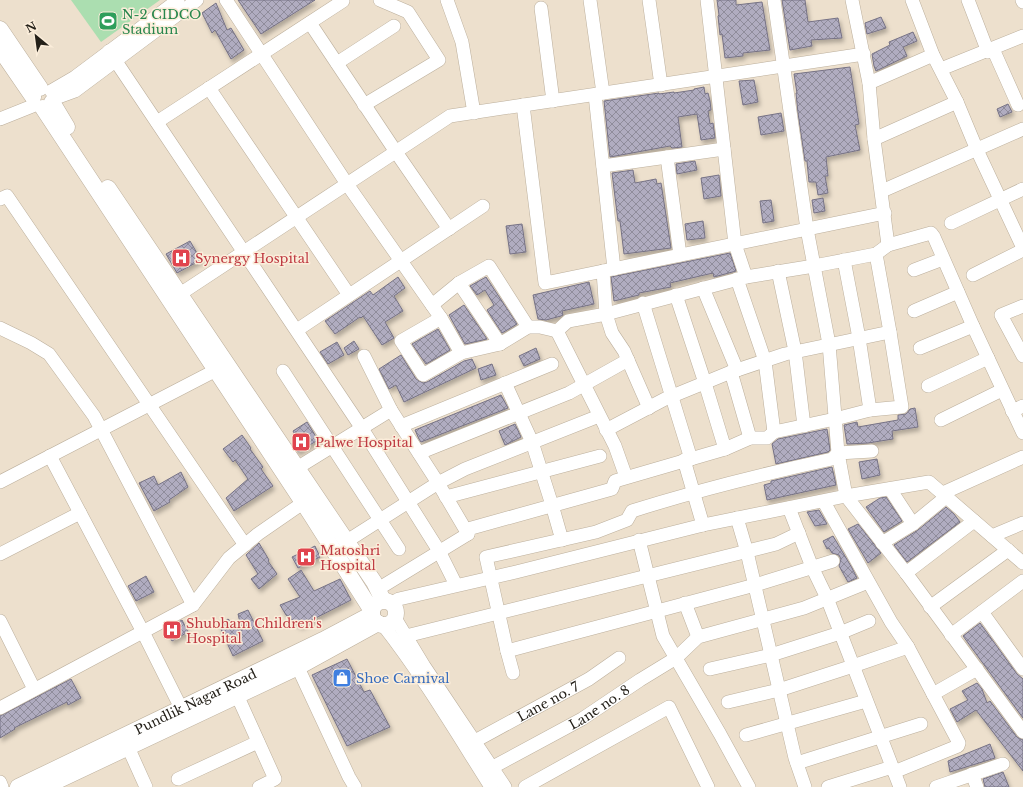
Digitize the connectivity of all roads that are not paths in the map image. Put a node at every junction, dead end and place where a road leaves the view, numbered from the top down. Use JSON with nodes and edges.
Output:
{"nodes":[{"id":1,"x":178,"y":0,"type":"edge"},
{"id":2,"x":197,"y":0,"type":"edge"},
{"id":3,"x":226,"y":0,"type":"edge"},
{"id":4,"x":380,"y":0,"type":"edge"},
{"id":5,"x":590,"y":0,"type":"edge"},
{"id":6,"x":649,"y":0,"type":"edge"},
{"id":7,"x":707,"y":0,"type":"edge"},
{"id":8,"x":774,"y":0,"type":"edge"},
{"id":9,"x":852,"y":0,"type":"edge"},
{"id":10,"x":912,"y":0,"type":"edge"},
{"id":11,"x":968,"y":0,"type":"edge"},
{"id":12,"x":343,"y":1,"type":"dead end"},
{"id":13,"x":451,"y":1,"type":"edge"},
{"id":14,"x":541,"y":8,"type":"dead end"},
{"id":15,"x":310,"y":23,"type":"junction"},
{"id":16,"x":394,"y":26,"type":"dead end"},
{"id":17,"x":0,"y":29,"type":"edge"},
{"id":18,"x":1023,"y":36,"type":"edge"},
{"id":19,"x":0,"y":49,"type":"edge"},
{"id":20,"x":990,"y":50,"type":"junction"},
{"id":21,"x":262,"y":54,"type":"junction"},
{"id":22,"x":864,"y":54,"type":"junction"},
{"id":23,"x":112,"y":56,"type":"junction"},
{"id":24,"x":933,"y":56,"type":"junction"},
{"id":25,"x":337,"y":63,"type":"junction"},
{"id":26,"x":783,"y":66,"type":"junction"},
{"id":27,"x":941,"y":69,"type":"junction"},
{"id":28,"x":716,"y":76,"type":"junction"},
{"id":29,"x":870,"y":83,"type":"junction"},
{"id":30,"x":661,"y":85,"type":"junction"},
{"id":31,"x":209,"y":88,"type":"junction"},
{"id":32,"x":599,"y":94,"type":"junction"},
{"id":33,"x":44,"y":99,"type":"junction"},
{"id":34,"x":553,"y":101,"type":"junction"},
{"id":35,"x":956,"y":102,"type":"junction"},
{"id":36,"x":1018,"y":104,"type":"dead end"},
{"id":37,"x":364,"y":105,"type":"junction"},
{"id":38,"x":523,"y":105,"type":"junction"},
{"id":39,"x":474,"y":113,"type":"junction"},
{"id":40,"x":0,"y":119,"type":"edge"},
{"id":41,"x":157,"y":122,"type":"junction"},
{"id":42,"x":1023,"y":129,"type":"edge"},
{"id":43,"x":874,"y":139,"type":"junction"},
{"id":44,"x":724,"y":149,"type":"junction"},
{"id":45,"x":976,"y":150,"type":"junction"},
{"id":46,"x":396,"y":152,"type":"junction"},
{"id":47,"x":667,"y":157,"type":"junction"},
{"id":48,"x":603,"y":166,"type":"junction"},
{"id":49,"x":347,"y":184,"type":"junction"},
{"id":50,"x":1023,"y":190,"type":"edge"},
{"id":51,"x":882,"y":191,"type":"junction"},
{"id":52,"x":0,"y":199,"type":"edge"},
{"id":53,"x":1000,"y":199,"type":"junction"},
{"id":54,"x":483,"y":206,"type":"dead end"},
{"id":55,"x":884,"y":213,"type":"junction"},
{"id":56,"x":297,"y":217,"type":"junction"},
{"id":57,"x":951,"y":223,"type":"dead end"},
{"id":58,"x":449,"y":229,"type":"junction"},
{"id":59,"x":807,"y":229,"type":"junction"},
{"id":60,"x":735,"y":244,"type":"junction"},
{"id":61,"x":888,"y":245,"type":"junction"},
{"id":62,"x":1023,"y":249,"type":"edge"},
{"id":63,"x":244,"y":252,"type":"junction"},
{"id":64,"x":876,"y":254,"type":"junction"},
{"id":65,"x":680,"y":255,"type":"junction"},
{"id":66,"x":943,"y":259,"type":"junction"},
{"id":67,"x":844,"y":260,"type":"junction"},
{"id":68,"x":401,"y":261,"type":"junction"},
{"id":69,"x":814,"y":266,"type":"junction"},
{"id":70,"x":608,"y":270,"type":"junction"},
{"id":71,"x":914,"y":270,"type":"dead end"},
{"id":72,"x":778,"y":271,"type":"junction"},
{"id":73,"x":973,"y":275,"type":"dead end"},
{"id":74,"x":742,"y":278,"type":"junction"},
{"id":75,"x":460,"y":283,"type":"junction"},
{"id":76,"x":703,"y":288,"type":"junction"},
{"id":77,"x":958,"y":292,"type":"junction"},
{"id":78,"x":180,"y":294,"type":"junction"},
{"id":79,"x":349,"y":295,"type":"junction"},
{"id":80,"x":676,"y":296,"type":"junction"},
{"id":81,"x":643,"y":303,"type":"junction"},
{"id":82,"x":432,"y":306,"type":"junction"},
{"id":83,"x":1023,"y":306,"type":"edge"},
{"id":84,"x":914,"y":311,"type":"dead end"},
{"id":85,"x":606,"y":314,"type":"junction"},
{"id":86,"x":441,"y":318,"type":"junction"},
{"id":87,"x":973,"y":326,"type":"junction"},
{"id":88,"x":528,"y":327,"type":"junction"},
{"id":89,"x":0,"y":328,"type":"edge"},
{"id":90,"x":297,"y":330,"type":"junction"},
{"id":91,"x":556,"y":331,"type":"junction"},
{"id":92,"x":890,"y":332,"type":"junction"},
{"id":93,"x":859,"y":338,"type":"junction"},
{"id":94,"x":500,"y":344,"type":"junction"},
{"id":95,"x":829,"y":344,"type":"junction"},
{"id":96,"x":920,"y":348,"type":"dead end"},
{"id":97,"x":795,"y":352,"type":"junction"},
{"id":98,"x":461,"y":353,"type":"junction"},
{"id":99,"x":364,"y":356,"type":"dead end"},
{"id":100,"x":1023,"y":356,"type":"edge"},
{"id":101,"x":988,"y":358,"type":"junction"},
{"id":102,"x":628,"y":360,"type":"junction"},
{"id":103,"x":765,"y":361,"type":"junction"},
{"id":104,"x":552,"y":364,"type":"dead end"},
{"id":105,"x":222,"y":368,"type":"junction"},
{"id":106,"x":283,"y":371,"type":"dead end"},
{"id":107,"x":734,"y":371,"type":"junction"},
{"id":108,"x":505,"y":383,"type":"junction"},
{"id":109,"x":705,"y":383,"type":"junction"},
{"id":110,"x":584,"y":385,"type":"junction"},
{"id":111,"x":928,"y":386,"type":"dead end"},
{"id":112,"x":1002,"y":390,"type":"junction"},
{"id":113,"x":672,"y":397,"type":"junction"},
{"id":114,"x":150,"y":405,"type":"junction"},
{"id":115,"x":650,"y":408,"type":"junction"},
{"id":116,"x":1017,"y":408,"type":"edge"},
{"id":117,"x":391,"y":410,"type":"junction"},
{"id":118,"x":870,"y":410,"type":"junction"},
{"id":119,"x":519,"y":413,"type":"junction"},
{"id":120,"x":599,"y":416,"type":"junction"},
{"id":121,"x":835,"y":419,"type":"junction"},
{"id":122,"x":941,"y":420,"type":"dead end"},
{"id":123,"x":401,"y":426,"type":"junction"},
{"id":124,"x":804,"y":426,"type":"junction"},
{"id":125,"x":361,"y":427,"type":"junction"},
{"id":126,"x":101,"y":430,"type":"junction"},
{"id":127,"x":606,"y":430,"type":"junction"},
{"id":128,"x":774,"y":432,"type":"junction"},
{"id":129,"x":1023,"y":433,"type":"edge"},
{"id":130,"x":750,"y":438,"type":"junction"},
{"id":131,"x":532,"y":442,"type":"junction"},
{"id":132,"x":332,"y":446,"type":"junction"},
{"id":133,"x":725,"y":449,"type":"junction"},
{"id":134,"x":872,"y":451,"type":"dead end"},
{"id":135,"x":418,"y":453,"type":"junction"},
{"id":136,"x":838,"y":453,"type":"junction"},
{"id":137,"x":50,"y":456,"type":"junction"},
{"id":138,"x":600,"y":456,"type":"dead end"},
{"id":139,"x":1023,"y":457,"type":"edge"},
{"id":140,"x":688,"y":460,"type":"junction"},
{"id":141,"x":297,"y":468,"type":"junction"},
{"id":142,"x":541,"y":472,"type":"junction"},
{"id":143,"x":626,"y":477,"type":"junction"},
{"id":144,"x":0,"y":482,"type":"edge"},
{"id":145,"x":438,"y":483,"type":"junction"},
{"id":146,"x":890,"y":489,"type":"junction"},
{"id":147,"x":694,"y":492,"type":"junction"},
{"id":148,"x":944,"y":495,"type":"junction"},
{"id":149,"x":846,"y":496,"type":"junction"},
{"id":150,"x":446,"y":497,"type":"junction"},
{"id":151,"x":309,"y":499,"type":"junction"},
{"id":152,"x":408,"y":502,"type":"junction"},
{"id":153,"x":824,"y":502,"type":"junction"},
{"id":154,"x":552,"y":505,"type":"junction"},
{"id":155,"x":789,"y":508,"type":"junction"},
{"id":156,"x":80,"y":513,"type":"junction"},
{"id":157,"x":737,"y":518,"type":"junction"},
{"id":158,"x":380,"y":520,"type":"junction"},
{"id":159,"x":974,"y":521,"type":"junction"},
{"id":160,"x":1023,"y":523,"type":"edge"},
{"id":161,"x":703,"y":524,"type":"junction"},
{"id":162,"x":913,"y":524,"type":"junction"},
{"id":163,"x":799,"y":533,"type":"junction"},
{"id":164,"x":468,"y":534,"type":"junction"},
{"id":165,"x":992,"y":536,"type":"junction"},
{"id":166,"x":562,"y":540,"type":"junction"},
{"id":167,"x":639,"y":540,"type":"junction"},
{"id":168,"x":347,"y":541,"type":"junction"},
{"id":169,"x":882,"y":543,"type":"junction"},
{"id":170,"x":244,"y":545,"type":"junction"},
{"id":171,"x":399,"y":549,"type":"dead end"},
{"id":172,"x":1008,"y":550,"type":"junction"},
{"id":173,"x":440,"y":551,"type":"junction"},
{"id":174,"x":747,"y":552,"type":"junction"},
{"id":175,"x":0,"y":554,"type":"edge"},
{"id":176,"x":832,"y":561,"type":"dead end"},
{"id":177,"x":1023,"y":563,"type":"edge"},
{"id":178,"x":812,"y":568,"type":"junction"},
{"id":179,"x":906,"y":573,"type":"junction"},
{"id":180,"x":648,"y":576,"type":"junction"},
{"id":181,"x":491,"y":578,"type":"junction"},
{"id":182,"x":868,"y":582,"type":"junction"},
{"id":183,"x":456,"y":585,"type":"junction"},
{"id":184,"x":755,"y":586,"type":"junction"},
{"id":185,"x":1021,"y":587,"type":"edge"},
{"id":186,"x":827,"y":598,"type":"junction"},
{"id":187,"x":686,"y":603,"type":"junction"},
{"id":188,"x":194,"y":605,"type":"junction"},
{"id":189,"x":930,"y":607,"type":"junction"},
{"id":190,"x":381,"y":610,"type":"junction"},
{"id":191,"x":657,"y":610,"type":"junction"},
{"id":192,"x":982,"y":612,"type":"junction"},
{"id":193,"x":499,"y":614,"type":"junction"},
{"id":194,"x":762,"y":620,"type":"junction"},
{"id":195,"x":869,"y":621,"type":"dead end"},
{"id":196,"x":0,"y":622,"type":"edge"},
{"id":197,"x":143,"y":632,"type":"junction"},
{"id":198,"x":840,"y":633,"type":"junction"},
{"id":199,"x":951,"y":635,"type":"junction"},
{"id":200,"x":406,"y":636,"type":"junction"},
{"id":201,"x":698,"y":637,"type":"junction"},
{"id":202,"x":908,"y":647,"type":"junction"},
{"id":203,"x":507,"y":651,"type":"junction"},
{"id":204,"x":771,"y":655,"type":"junction"},
{"id":205,"x":619,"y":658,"type":"dead end"},
{"id":206,"x":676,"y":658,"type":"junction"},
{"id":207,"x":295,"y":661,"type":"junction"},
{"id":208,"x":853,"y":666,"type":"junction"},
{"id":209,"x":710,"y":669,"type":"dead end"},
{"id":210,"x":977,"y":669,"type":"junction"},
{"id":211,"x":1023,"y":669,"type":"edge"},
{"id":212,"x":513,"y":674,"type":"dead end"},
{"id":213,"x":34,"y":689,"type":"junction"},
{"id":214,"x":779,"y":690,"type":"junction"},
{"id":215,"x":933,"y":694,"type":"junction"},
{"id":216,"x":237,"y":695,"type":"junction"},
{"id":217,"x":866,"y":701,"type":"junction"},
{"id":218,"x":728,"y":702,"type":"dead end"},
{"id":219,"x":0,"y":708,"type":"edge"},
{"id":220,"x":447,"y":708,"type":"junction"},
{"id":221,"x":184,"y":714,"type":"junction"},
{"id":222,"x":787,"y":724,"type":"junction"},
{"id":223,"x":921,"y":724,"type":"dead end"},
{"id":224,"x":1023,"y":732,"type":"edge"},
{"id":225,"x":746,"y":735,"type":"dead end"},
{"id":226,"x":881,"y":737,"type":"junction"},
{"id":227,"x":258,"y":742,"type":"junction"},
{"id":228,"x":475,"y":742,"type":"junction"},
{"id":229,"x":128,"y":747,"type":"junction"},
{"id":230,"x":797,"y":763,"type":"junction"},
{"id":231,"x":1003,"y":764,"type":"dead end"},
{"id":232,"x":493,"y":767,"type":"junction"},
{"id":233,"x":893,"y":769,"type":"junction"},
{"id":234,"x":972,"y":774,"type":"junction"},
{"id":235,"x":178,"y":779,"type":"dead end"},
{"id":236,"x":0,"y":782,"type":"edge"},
{"id":237,"x":836,"y":786,"type":"edge"},
{"id":238,"x":2,"y":787,"type":"edge"},
{"id":239,"x":18,"y":787,"type":"edge"},
{"id":240,"x":44,"y":787,"type":"edge"},
{"id":241,"x":146,"y":787,"type":"edge"},
{"id":242,"x":259,"y":787,"type":"edge"},
{"id":243,"x":355,"y":787,"type":"edge"},
{"id":244,"x":491,"y":787,"type":"edge"},
{"id":245,"x":505,"y":787,"type":"edge"},
{"id":246,"x":525,"y":787,"type":"edge"},
{"id":247,"x":708,"y":787,"type":"edge"},
{"id":248,"x":750,"y":787,"type":"edge"},
{"id":249,"x":804,"y":787,"type":"edge"},
{"id":250,"x":900,"y":787,"type":"edge"},
{"id":251,"x":936,"y":787,"type":"edge"},
{"id":252,"x":977,"y":787,"type":"edge"}],
"edges":[{"from":1,"to":23,"type":"street"},
{"from":2,"to":23,"type":"street"},
{"from":3,"to":21,"type":"street"},
{"from":4,"to":37,"type":"street"},
{"from":5,"to":32,"type":"street"},
{"from":6,"to":30,"type":"street"},
{"from":7,"to":28,"type":"street"},
{"from":8,"to":26,"type":"street"},
{"from":9,"to":22,"type":"street"},
{"from":10,"to":24,"type":"street"},
{"from":11,"to":20,"type":"street"},
{"from":12,"to":15,"type":"street"},
{"from":13,"to":39,"type":"street"},
{"from":14,"to":34,"type":"street"},
{"from":15,"to":21,"type":"street"},
{"from":15,"to":25,"type":"street"},
{"from":16,"to":25,"type":"street"},
{"from":17,"to":33,"type":"main road"},
{"from":18,"to":20,"type":"street"},
{"from":19,"to":33,"type":"main road"},
{"from":20,"to":27,"type":"street"},
{"from":20,"to":36,"type":"street"},
{"from":21,"to":31,"type":"street"},
{"from":21,"to":49,"type":"street"},
{"from":22,"to":26,"type":"street"},
{"from":22,"to":29,"type":"street"},
{"from":23,"to":33,"type":"street"},
{"from":23,"to":41,"type":"street"},
{"from":24,"to":27,"type":"street"},
{"from":24,"to":29,"type":"street"},
{"from":25,"to":37,"type":"street"},
{"from":26,"to":28,"type":"street"},
{"from":26,"to":59,"type":"street"},
{"from":27,"to":35,"type":"street"},
{"from":28,"to":30,"type":"street"},
{"from":28,"to":44,"type":"street"},
{"from":29,"to":43,"type":"street"},
{"from":30,"to":32,"type":"street"},
{"from":31,"to":41,"type":"street"},
{"from":31,"to":56,"type":"street"},
{"from":32,"to":34,"type":"street"},
{"from":32,"to":48,"type":"street"},
{"from":33,"to":40,"type":"street"},
{"from":33,"to":78,"type":"main road"},
{"from":33,"to":105,"type":"main road"},
{"from":34,"to":38,"type":"street"},
{"from":35,"to":43,"type":"street"},
{"from":35,"to":45,"type":"street"},
{"from":37,"to":46,"type":"street"},
{"from":38,"to":39,"type":"street"},
{"from":38,"to":70,"type":"street"},
{"from":39,"to":46,"type":"street"},
{"from":41,"to":63,"type":"street"},
{"from":42,"to":45,"type":"street"},
{"from":43,"to":51,"type":"street"},
{"from":44,"to":47,"type":"street"},
{"from":44,"to":60,"type":"street"},
{"from":45,"to":51,"type":"street"},
{"from":45,"to":53,"type":"street"},
{"from":46,"to":49,"type":"street"},
{"from":46,"to":58,"type":"street"},
{"from":47,"to":48,"type":"street"},
{"from":47,"to":65,"type":"street"},
{"from":48,"to":70,"type":"street"},
{"from":49,"to":56,"type":"street"},
{"from":49,"to":68,"type":"street"},
{"from":50,"to":53,"type":"street"},
{"from":51,"to":55,"type":"street"},
{"from":52,"to":114,"type":"street"},
{"from":53,"to":57,"type":"street"},
{"from":53,"to":62,"type":"street"},
{"from":54,"to":58,"type":"street"},
{"from":55,"to":59,"type":"street"},
{"from":55,"to":61,"type":"street"},
{"from":56,"to":63,"type":"street"},
{"from":56,"to":79,"type":"street"},
{"from":58,"to":68,"type":"street"},
{"from":59,"to":60,"type":"street"},
{"from":59,"to":69,"type":"street"},
{"from":60,"to":65,"type":"street"},
{"from":60,"to":74,"type":"street"},
{"from":61,"to":64,"type":"street"},
{"from":61,"to":66,"type":"street"},
{"from":62,"to":73,"type":"street"},
{"from":63,"to":78,"type":"street"},
{"from":63,"to":90,"type":"street"},
{"from":64,"to":67,"type":"street"},
{"from":64,"to":92,"type":"street"},
{"from":65,"to":70,"type":"street"},
{"from":66,"to":71,"type":"street"},
{"from":66,"to":77,"type":"street"},
{"from":67,"to":69,"type":"street"},
{"from":67,"to":93,"type":"street"},
{"from":68,"to":79,"type":"street"},
{"from":68,"to":82,"type":"street"},
{"from":69,"to":72,"type":"street"},
{"from":69,"to":95,"type":"street"},
{"from":70,"to":85,"type":"street"},
{"from":72,"to":74,"type":"street"},
{"from":72,"to":97,"type":"street"},
{"from":74,"to":76,"type":"street"},
{"from":74,"to":103,"type":"street"},
{"from":75,"to":82,"type":"street"},
{"from":75,"to":88,"type":"street"},
{"from":75,"to":94,"type":"street"},
{"from":76,"to":80,"type":"street"},
{"from":76,"to":107,"type":"street"},
{"from":77,"to":84,"type":"street"},
{"from":77,"to":87,"type":"street"},
{"from":78,"to":105,"type":"main road"},
{"from":79,"to":90,"type":"street"},
{"from":80,"to":81,"type":"street"},
{"from":80,"to":109,"type":"street"},
{"from":81,"to":85,"type":"street"},
{"from":81,"to":113,"type":"street"},
{"from":82,"to":86,"type":"street"},
{"from":83,"to":100,"type":"street"},
{"from":85,"to":91,"type":"street"},
{"from":85,"to":102,"type":"street"},
{"from":86,"to":98,"type":"street"},
{"from":86,"to":98,"type":"street"},
{"from":87,"to":96,"type":"street"},
{"from":87,"to":101,"type":"street"},
{"from":88,"to":91,"type":"street"},
{"from":88,"to":94,"type":"street"},
{"from":89,"to":126,"type":"street"},
{"from":90,"to":125,"type":"street"},
{"from":91,"to":110,"type":"street"},
{"from":92,"to":93,"type":"street"},
{"from":92,"to":118,"type":"street"},
{"from":93,"to":95,"type":"street"},
{"from":93,"to":118,"type":"street"},
{"from":94,"to":98,"type":"street"},
{"from":95,"to":97,"type":"street"},
{"from":95,"to":121,"type":"street"},
{"from":97,"to":103,"type":"street"},
{"from":97,"to":124,"type":"street"},
{"from":99,"to":117,"type":"street"},
{"from":101,"to":111,"type":"street"},
{"from":101,"to":112,"type":"street"},
{"from":102,"to":110,"type":"street"},
{"from":102,"to":115,"type":"street"},
{"from":103,"to":107,"type":"street"},
{"from":103,"to":128,"type":"street"},
{"from":104,"to":108,"type":"street"},
{"from":105,"to":114,"type":"street"},
{"from":105,"to":141,"type":"main road"},
{"from":105,"to":151,"type":"main road"},
{"from":106,"to":132,"type":"street"},
{"from":107,"to":109,"type":"street"},
{"from":107,"to":130,"type":"street"},
{"from":108,"to":119,"type":"street"},
{"from":108,"to":123,"type":"street"},
{"from":109,"to":113,"type":"street"},
{"from":109,"to":133,"type":"street"},
{"from":110,"to":119,"type":"street"},
{"from":110,"to":120,"type":"street"},
{"from":112,"to":116,"type":"street"},
{"from":112,"to":122,"type":"street"},
{"from":113,"to":115,"type":"street"},
{"from":113,"to":140,"type":"street"},
{"from":114,"to":126,"type":"street"},
{"from":114,"to":170,"type":"street"},
{"from":115,"to":127,"type":"street"},
{"from":116,"to":129,"type":"street"},
{"from":117,"to":123,"type":"street"},
{"from":117,"to":125,"type":"street"},
{"from":118,"to":121,"type":"street"},
{"from":119,"to":131,"type":"street"},
{"from":119,"to":135,"type":"street"},
{"from":120,"to":127,"type":"street"},
{"from":120,"to":131,"type":"street"},
{"from":121,"to":124,"type":"street"},
{"from":121,"to":136,"type":"street"},
{"from":123,"to":135,"type":"street"},
{"from":124,"to":128,"type":"street"},
{"from":125,"to":132,"type":"street"},
{"from":125,"to":152,"type":"street"},
{"from":126,"to":137,"type":"street"},
{"from":126,"to":188,"type":"street"},
{"from":127,"to":143,"type":"street"},
{"from":128,"to":130,"type":"street"},
{"from":130,"to":133,"type":"street"},
{"from":131,"to":142,"type":"street"},
{"from":131,"to":145,"type":"street"},
{"from":132,"to":141,"type":"street"},
{"from":132,"to":158,"type":"street"},
{"from":133,"to":140,"type":"street"},
{"from":134,"to":136,"type":"street"},
{"from":135,"to":145,"type":"street"},
{"from":136,"to":147,"type":"street"},
{"from":136,"to":149,"type":"street"},
{"from":137,"to":144,"type":"street"},
{"from":137,"to":156,"type":"street"},
{"from":138,"to":142,"type":"street"},
{"from":139,"to":148,"type":"street"},
{"from":140,"to":143,"type":"street"},
{"from":140,"to":147,"type":"street"},
{"from":141,"to":151,"type":"main road"},
{"from":142,"to":150,"type":"street"},
{"from":142,"to":154,"type":"street"},
{"from":143,"to":154,"type":"street"},
{"from":145,"to":150,"type":"street"},
{"from":145,"to":152,"type":"street"},
{"from":146,"to":148,"type":"street"},
{"from":146,"to":149,"type":"street"},
{"from":146,"to":162,"type":"street"},
{"from":147,"to":161,"type":"street"},
{"from":147,"to":166,"type":"street"},
{"from":148,"to":159,"type":"street"},
{"from":148,"to":162,"type":"street"},
{"from":149,"to":153,"type":"street"},
{"from":149,"to":169,"type":"street"},
{"from":150,"to":164,"type":"street"},
{"from":151,"to":168,"type":"main road"},
{"from":151,"to":170,"type":"street"},
{"from":151,"to":190,"type":"main road"},
{"from":152,"to":158,"type":"street"},
{"from":152,"to":173,"type":"street"},
{"from":153,"to":155,"type":"street"},
{"from":153,"to":182,"type":"street"},
{"from":154,"to":164,"type":"street"},
{"from":154,"to":166,"type":"street"},
{"from":155,"to":157,"type":"street"},
{"from":155,"to":163,"type":"street"},
{"from":156,"to":175,"type":"street"},
{"from":156,"to":197,"type":"street"},
{"from":157,"to":161,"type":"street"},
{"from":157,"to":174,"type":"street"},
{"from":158,"to":168,"type":"street"},
{"from":158,"to":171,"type":"street"},
{"from":159,"to":165,"type":"street"},
{"from":159,"to":179,"type":"street"},
{"from":160,"to":165,"type":"street"},
{"from":161,"to":167,"type":"street"},
{"from":162,"to":169,"type":"street"},
{"from":163,"to":174,"type":"street"},
{"from":163,"to":178,"type":"street"},
{"from":164,"to":173,"type":"street"},
{"from":165,"to":172,"type":"street"},
{"from":166,"to":181,"type":"street"},
{"from":167,"to":180,"type":"street"},
{"from":167,"to":181,"type":"street"},
{"from":168,"to":190,"type":"main road"},
{"from":169,"to":179,"type":"street"},
{"from":170,"to":188,"type":"street"},
{"from":172,"to":177,"type":"street"},
{"from":172,"to":189,"type":"street"},
{"from":173,"to":183,"type":"street"},
{"from":173,"to":190,"type":"street"},
{"from":174,"to":180,"type":"street"},
{"from":174,"to":184,"type":"street"},
{"from":176,"to":178,"type":"street"},
{"from":178,"to":184,"type":"street"},
{"from":178,"to":186,"type":"street"},
{"from":179,"to":189,"type":"street"},
{"from":180,"to":191,"type":"street"},
{"from":180,"to":193,"type":"street"},
{"from":181,"to":183,"type":"street"},
{"from":181,"to":193,"type":"street"},
{"from":182,"to":186,"type":"street"},
{"from":182,"to":202,"type":"street"},
{"from":183,"to":190,"type":"street"},
{"from":184,"to":187,"type":"street"},
{"from":184,"to":194,"type":"street"},
{"from":185,"to":192,"type":"street"},
{"from":186,"to":194,"type":"street"},
{"from":186,"to":198,"type":"street"},
{"from":187,"to":191,"type":"street"},
{"from":187,"to":201,"type":"street"},
{"from":188,"to":197,"type":"street"},
{"from":189,"to":199,"type":"street"},
{"from":190,"to":200,"type":"street"},
{"from":190,"to":207,"type":"main road","name":"Pundlik Nagar Road"},
{"from":190,"to":220,"type":"street"},
{"from":191,"to":203,"type":"street"},
{"from":191,"to":206,"type":"street"},
{"from":192,"to":199,"type":"street"},
{"from":192,"to":211,"type":"street"},
{"from":193,"to":200,"type":"street"},
{"from":193,"to":203,"type":"street"},
{"from":194,"to":201,"type":"street"},
{"from":194,"to":204,"type":"street"},
{"from":195,"to":198,"type":"street"},
{"from":196,"to":213,"type":"street"},
{"from":197,"to":213,"type":"street"},
{"from":197,"to":221,"type":"street"},
{"from":198,"to":204,"type":"street"},
{"from":198,"to":208,"type":"street"},
{"from":199,"to":210,"type":"street"},
{"from":200,"to":220,"type":"street"},
{"from":201,"to":206,"type":"street","name":"Lane no. 8"},
{"from":202,"to":208,"type":"street"},
{"from":202,"to":215,"type":"street"},
{"from":203,"to":212,"type":"street"},
{"from":204,"to":209,"type":"street"},
{"from":204,"to":214,"type":"street"},
{"from":205,"to":228,"type":"street","name":"Lane no. 7"},
{"from":206,"to":232,"type":"street","name":"Lane no. 8"},
{"from":206,"to":248,"type":"street"},
{"from":207,"to":216,"type":"main road","name":"Pundlik Nagar Road"},
{"from":207,"to":221,"type":"main road","name":"Pundlik Nagar Road"},
{"from":207,"to":243,"type":"street"},
{"from":208,"to":214,"type":"street"},
{"from":208,"to":217,"type":"street"},
{"from":210,"to":215,"type":"street"},
{"from":210,"to":224,"type":"street"},
{"from":213,"to":219,"type":"street"},
{"from":214,"to":218,"type":"street"},
{"from":214,"to":222,"type":"street"},
{"from":215,"to":233,"type":"street"},
{"from":216,"to":221,"type":"main road","name":"Pundlik Nagar Road"},
{"from":216,"to":227,"type":"street"},
{"from":217,"to":222,"type":"street"},
{"from":217,"to":226,"type":"street"},
{"from":220,"to":228,"type":"street"},
{"from":220,"to":244,"type":"street"},
{"from":221,"to":229,"type":"main road","name":"Pundlik Nagar Road"},
{"from":221,"to":239,"type":"main road","name":"Pundlik Nagar Road"},
{"from":222,"to":225,"type":"street"},
{"from":222,"to":230,"type":"street"},
{"from":223,"to":226,"type":"street"},
{"from":226,"to":230,"type":"street"},
{"from":226,"to":233,"type":"street"},
{"from":227,"to":235,"type":"street"},
{"from":227,"to":242,"type":"street"},
{"from":228,"to":232,"type":"street"},
{"from":229,"to":240,"type":"main road","name":"Pundlik Nagar Road"},
{"from":229,"to":241,"type":"street"},
{"from":230,"to":249,"type":"street"},
{"from":231,"to":234,"type":"street"},
{"from":232,"to":245,"type":"street"},
{"from":233,"to":237,"type":"street"},
{"from":233,"to":250,"type":"street"},
{"from":234,"to":251,"type":"street"},
{"from":234,"to":252,"type":"street"},
{"from":236,"to":238,"type":"street"},
{"from":246,"to":247,"type":"street"}]}
